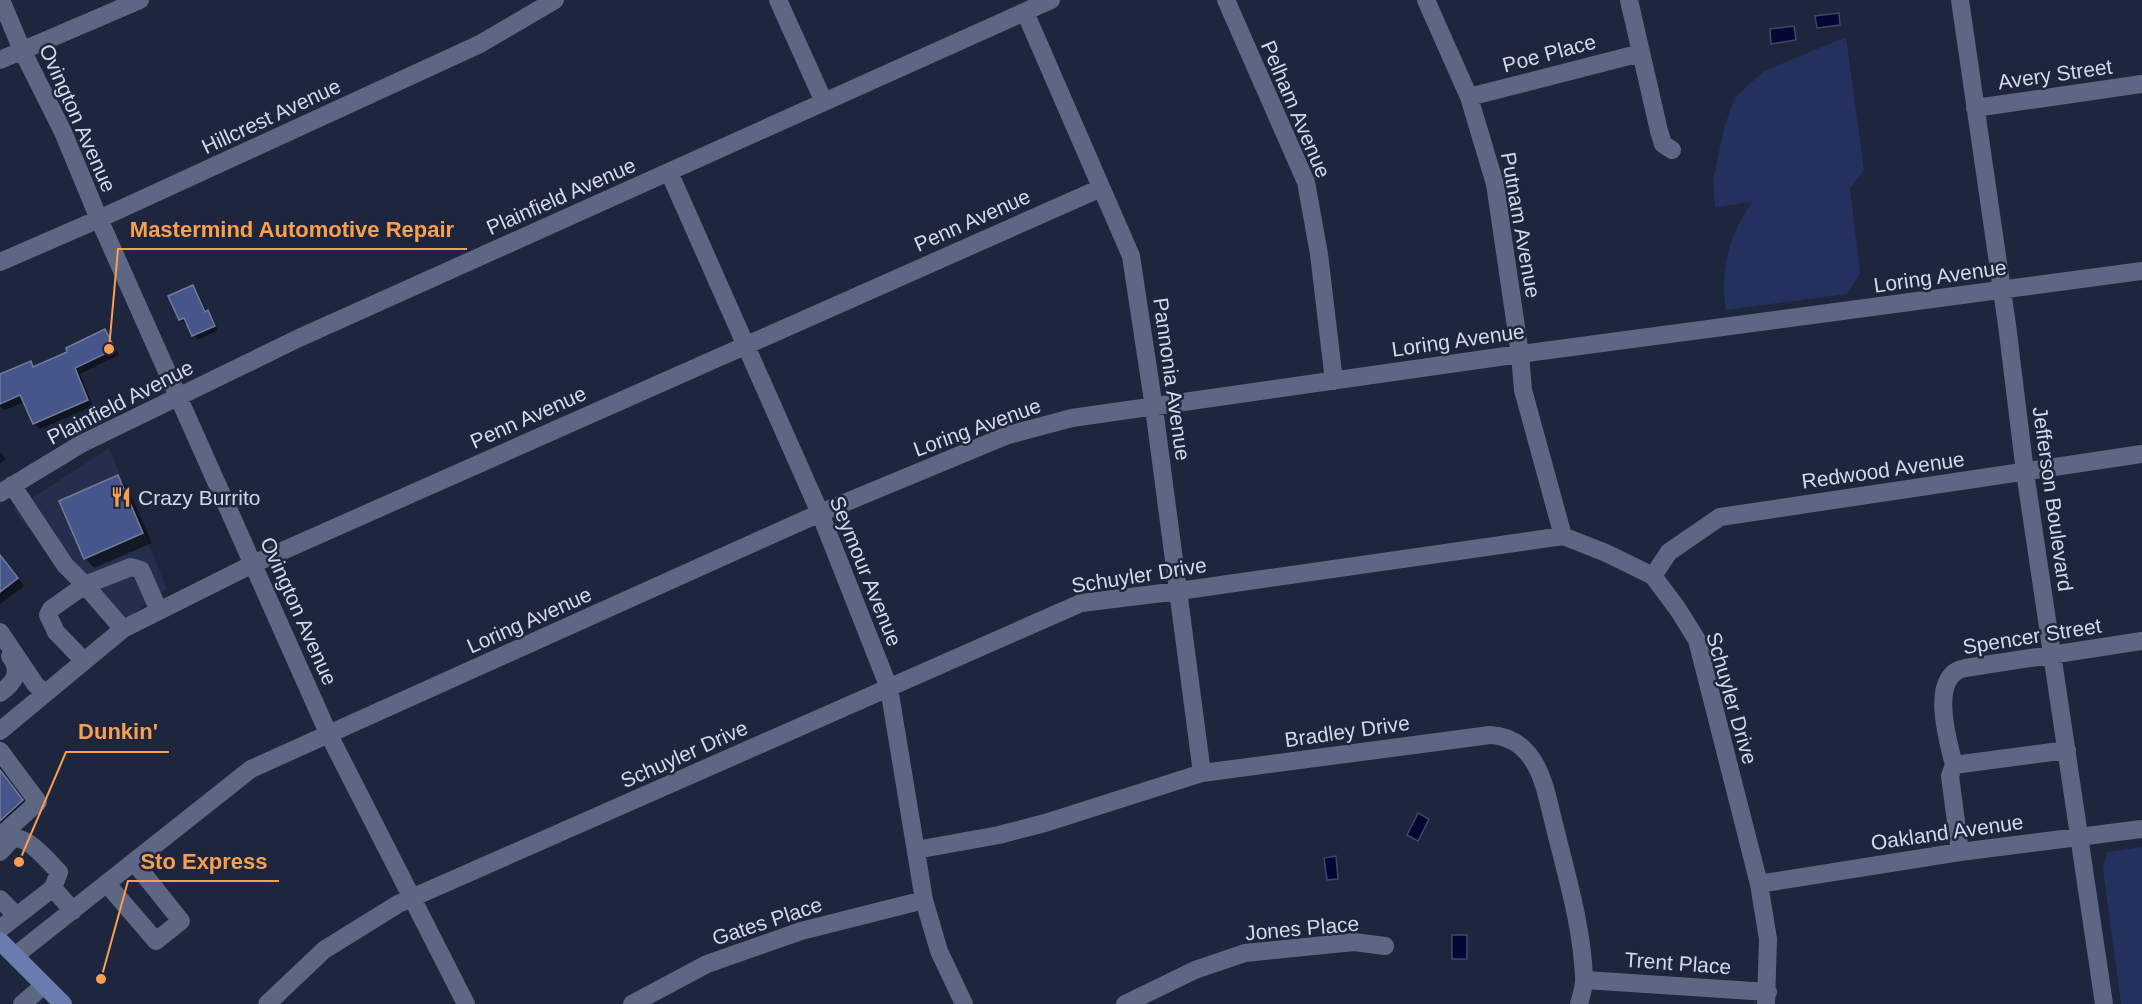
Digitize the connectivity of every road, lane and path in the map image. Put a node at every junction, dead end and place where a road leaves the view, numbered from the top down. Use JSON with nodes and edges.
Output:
{"nodes":[{"id":1,"x":1,"y":0,"type":"edge"},
{"id":2,"x":140,"y":0,"type":"edge"},
{"id":3,"x":555,"y":0,"type":"edge"},
{"id":4,"x":778,"y":0,"type":"edge"},
{"id":5,"x":1051,"y":0,"type":"edge"},
{"id":6,"x":1226,"y":0,"type":"edge"},
{"id":7,"x":1426,"y":0,"type":"edge"},
{"id":8,"x":1629,"y":0,"type":"edge"},
{"id":9,"x":1960,"y":0,"type":"edge"},
{"id":10,"x":1025,"y":12,"type":"junction"},
{"id":11,"x":22,"y":50,"type":"junction"},
{"id":12,"x":1641,"y":53,"type":"junction"},
{"id":13,"x":0,"y":60,"type":"edge"},
{"id":14,"x":2142,"y":84,"type":"edge"},
{"id":15,"x":1469,"y":97,"type":"junction"},
{"id":16,"x":824,"y":102,"type":"junction"},
{"id":17,"x":1975,"y":108,"type":"junction"},
{"id":18,"x":1672,"y":150,"type":"dead end"},
{"id":19,"x":669,"y":172,"type":"junction"},
{"id":20,"x":1101,"y":188,"type":"junction"},
{"id":21,"x":99,"y":219,"type":"junction"},
{"id":22,"x":0,"y":262,"type":"edge"},
{"id":23,"x":2142,"y":271,"type":"edge"},
{"id":24,"x":2001,"y":290,"type":"junction"},
{"id":25,"x":746,"y":345,"type":"junction"},
{"id":26,"x":1520,"y":354,"type":"junction"},
{"id":27,"x":1334,"y":381,"type":"junction"},
{"id":28,"x":179,"y":396,"type":"junction"},
{"id":29,"x":1155,"y":408,"type":"junction"},
{"id":30,"x":2142,"y":454,"type":"edge"},
{"id":31,"x":2025,"y":472,"type":"junction"},
{"id":32,"x":6,"y":489,"type":"edge"},
{"id":33,"x":820,"y":513,"type":"junction"},
{"id":34,"x":1563,"y":536,"type":"junction"},
{"id":35,"x":253,"y":564,"type":"junction"},
{"id":36,"x":1653,"y":576,"type":"junction"},
{"id":37,"x":85,"y":585,"type":"junction"},
{"id":38,"x":1179,"y":591,"type":"junction"},
{"id":39,"x":159,"y":611,"type":"junction"},
{"id":40,"x":123,"y":629,"type":"junction"},
{"id":41,"x":0,"y":632,"type":"edge"},
{"id":42,"x":2142,"y":641,"type":"edge"},
{"id":43,"x":0,"y":644,"type":"edge"},
{"id":44,"x":2054,"y":655,"type":"junction"},
{"id":45,"x":84,"y":661,"type":"junction"},
{"id":46,"x":32,"y":680,"type":"junction"},
{"id":47,"x":889,"y":688,"type":"junction"},
{"id":48,"x":0,"y":693,"type":"edge"},
{"id":49,"x":45,"y":694,"type":"junction"},
{"id":50,"x":0,"y":705,"type":"edge"},
{"id":51,"x":0,"y":731,"type":"edge"},
{"id":52,"x":328,"y":735,"type":"junction"},
{"id":53,"x":2067,"y":750,"type":"junction"},
{"id":54,"x":0,"y":751,"type":"edge"},
{"id":55,"x":1954,"y":765,"type":"junction"},
{"id":56,"x":1202,"y":773,"type":"junction"},
{"id":57,"x":2142,"y":829,"type":"edge"},
{"id":58,"x":0,"y":836,"type":"edge"},
{"id":59,"x":2079,"y":836,"type":"junction"},
{"id":60,"x":916,"y":850,"type":"junction"},
{"id":61,"x":0,"y":852,"type":"edge"},
{"id":62,"x":1960,"y":852,"type":"junction"},
{"id":63,"x":134,"y":862,"type":"junction"},
{"id":64,"x":107,"y":884,"type":"junction"},
{"id":65,"x":1759,"y":884,"type":"junction"},
{"id":66,"x":53,"y":888,"type":"junction"},
{"id":67,"x":411,"y":898,"type":"junction"},
{"id":68,"x":0,"y":899,"type":"edge"},
{"id":69,"x":924,"y":900,"type":"junction"},
{"id":70,"x":73,"y":911,"type":"junction"},
{"id":71,"x":16,"y":915,"type":"junction"},
{"id":72,"x":0,"y":929,"type":"edge"},
{"id":73,"x":0,"y":941,"type":"edge"},
{"id":74,"x":1385,"y":946,"type":"dead end"},
{"id":75,"x":16,"y":955,"type":"junction"},
{"id":76,"x":1585,"y":980,"type":"junction"},
{"id":77,"x":43,"y":986,"type":"junction"},
{"id":78,"x":1767,"y":998,"type":"edge"},
{"id":79,"x":22,"y":1004,"type":"edge"},
{"id":80,"x":63,"y":1004,"type":"edge"},
{"id":81,"x":267,"y":1004,"type":"edge"},
{"id":82,"x":466,"y":1004,"type":"edge"},
{"id":83,"x":632,"y":1004,"type":"edge"},
{"id":84,"x":964,"y":1004,"type":"edge"},
{"id":85,"x":1125,"y":1004,"type":"edge"},
{"id":86,"x":1579,"y":1004,"type":"edge"},
{"id":87,"x":2104,"y":1004,"type":"edge"}],
"edges":[{"from":1,"to":11,"type":"street","name":"Ovington Avenue"},
{"from":2,"to":11,"type":"street"},
{"from":3,"to":21,"type":"street","name":"Hillcrest Avenue"},
{"from":4,"to":16,"type":"street"},
{"from":5,"to":10,"type":"street","name":"Plainfield Avenue"},
{"from":6,"to":27,"type":"street","name":"Pelham Avenue"},
{"from":7,"to":15,"type":"street","name":"Putnam Avenue"},
{"from":8,"to":12,"type":"street"},
{"from":9,"to":17,"type":"street","name":"Jefferson Boulevard"},
{"from":10,"to":16,"type":"street","name":"Plainfield Avenue"},
{"from":10,"to":20,"type":"street","name":"Pannonia Avenue"},
{"from":11,"to":13,"type":"street"},
{"from":11,"to":21,"type":"street","name":"Ovington Avenue"},
{"from":12,"to":15,"type":"street","name":"Poe Place"},
{"from":12,"to":18,"type":"street"},
{"from":14,"to":17,"type":"street","name":"Avery Street"},
{"from":15,"to":26,"type":"street","name":"Putnam Avenue"},
{"from":16,"to":19,"type":"street","name":"Plainfield Avenue"},
{"from":17,"to":24,"type":"street","name":"Jefferson Boulevard"},
{"from":19,"to":25,"type":"street","name":"Seymour Avenue"},
{"from":19,"to":28,"type":"street","name":"Plainfield Avenue"},
{"from":20,"to":25,"type":"street","name":"Penn Avenue"},
{"from":20,"to":29,"type":"street","name":"Pannonia Avenue"},
{"from":21,"to":22,"type":"street","name":"Hillcrest Avenue"},
{"from":21,"to":28,"type":"street","name":"Ovington Avenue"},
{"from":23,"to":24,"type":"street","name":"Loring Avenue"},
{"from":24,"to":26,"type":"street","name":"Loring Avenue"},
{"from":24,"to":31,"type":"street","name":"Jefferson Boulevard"},
{"from":25,"to":33,"type":"street","name":"Seymour Avenue"},
{"from":25,"to":35,"type":"street","name":"Penn Avenue"},
{"from":26,"to":27,"type":"street","name":"Loring Avenue"},
{"from":26,"to":34,"type":"street","name":"Putnam Avenue"},
{"from":27,"to":29,"type":"street","name":"Loring Avenue"},
{"from":28,"to":32,"type":"street","name":"Plainfield Avenue"},
{"from":28,"to":35,"type":"street","name":"Ovington Avenue"},
{"from":29,"to":33,"type":"street","name":"Loring Avenue"},
{"from":29,"to":38,"type":"street","name":"Pannonia Avenue"},
{"from":30,"to":31,"type":"street","name":"Redwood Avenue"},
{"from":31,"to":36,"type":"street","name":"Redwood Avenue"},
{"from":31,"to":44,"type":"street","name":"Jefferson Boulevard"},
{"from":32,"to":37,"type":"street"},
{"from":33,"to":47,"type":"street","name":"Seymour Avenue"},
{"from":33,"to":52,"type":"street","name":"Loring Avenue"},
{"from":34,"to":36,"type":"street","name":"Schuyler Drive"},
{"from":34,"to":38,"type":"street","name":"Schuyler Drive"},
{"from":35,"to":39,"type":"street","name":"Penn Avenue"},
{"from":35,"to":52,"type":"street","name":"Ovington Avenue"},
{"from":36,"to":65,"type":"street","name":"Schuyler Drive"},
{"from":37,"to":39,"type":"street"},
{"from":37,"to":40,"type":"street"},
{"from":37,"to":45,"type":"street"},
{"from":38,"to":47,"type":"street","name":"Schuyler Drive"},
{"from":38,"to":56,"type":"street","name":"Pannonia Avenue"},
{"from":39,"to":40,"type":"street","name":"Penn Avenue"},
{"from":40,"to":45,"type":"street","name":"Penn Avenue"},
{"from":41,"to":46,"type":"street"},
{"from":42,"to":44,"type":"street","name":"Spencer Street"},
{"from":43,"to":48,"type":"street"},
{"from":44,"to":53,"type":"street","name":"Jefferson Boulevard"},
{"from":44,"to":55,"type":"street","name":"Spencer Street"},
{"from":45,"to":49,"type":"street","name":"Penn Avenue"},
{"from":46,"to":49,"type":"street"},
{"from":46,"to":50,"type":"street"},
{"from":47,"to":60,"type":"street","name":"Seymour Avenue"},
{"from":47,"to":67,"type":"street","name":"Schuyler Drive"},
{"from":49,"to":51,"type":"street","name":"Penn Avenue"},
{"from":52,"to":63,"type":"street","name":"Loring Avenue"},
{"from":52,"to":67,"type":"street","name":"Ovington Avenue"},
{"from":53,"to":55,"type":"street"},
{"from":53,"to":59,"type":"street","name":"Jefferson Boulevard"},
{"from":54,"to":58,"type":"street"},
{"from":55,"to":62,"type":"street","name":"Spencer Street"},
{"from":56,"to":60,"type":"street","name":"Bradley Drive"},
{"from":56,"to":76,"type":"street","name":"Bradley Drive"},
{"from":57,"to":59,"type":"street","name":"Oakland Avenue"},
{"from":59,"to":62,"type":"street","name":"Oakland Avenue"},
{"from":59,"to":87,"type":"street","name":"Jefferson Boulevard"},
{"from":60,"to":69,"type":"street","name":"Seymour Avenue"},
{"from":61,"to":66,"type":"street"},
{"from":62,"to":65,"type":"street","name":"Oakland Avenue"},
{"from":63,"to":64,"type":"street","name":"Loring Avenue"},
{"from":63,"to":64,"type":"street"},
{"from":64,"to":70,"type":"street","name":"Loring Avenue"},
{"from":65,"to":78,"type":"street","name":"Schuyler Drive"},
{"from":66,"to":70,"type":"street"},
{"from":66,"to":71,"type":"street"},
{"from":67,"to":81,"type":"street","name":"Schuyler Drive"},
{"from":67,"to":82,"type":"street","name":"Ovington Avenue"},
{"from":68,"to":71,"type":"street"},
{"from":69,"to":83,"type":"street","name":"Gates Place"},
{"from":69,"to":84,"type":"street","name":"Seymour Avenue"},
{"from":70,"to":75,"type":"street","name":"Loring Avenue"},
{"from":71,"to":72,"type":"street"},
{"from":73,"to":75,"type":"main road"},
{"from":74,"to":85,"type":"street","name":"Jones Place"},
{"from":75,"to":77,"type":"main road"},
{"from":76,"to":78,"type":"street","name":"Trent Place"},
{"from":76,"to":86,"type":"street","name":"Bradley Drive"},
{"from":77,"to":79,"type":"street"},
{"from":77,"to":80,"type":"main road"}]}
